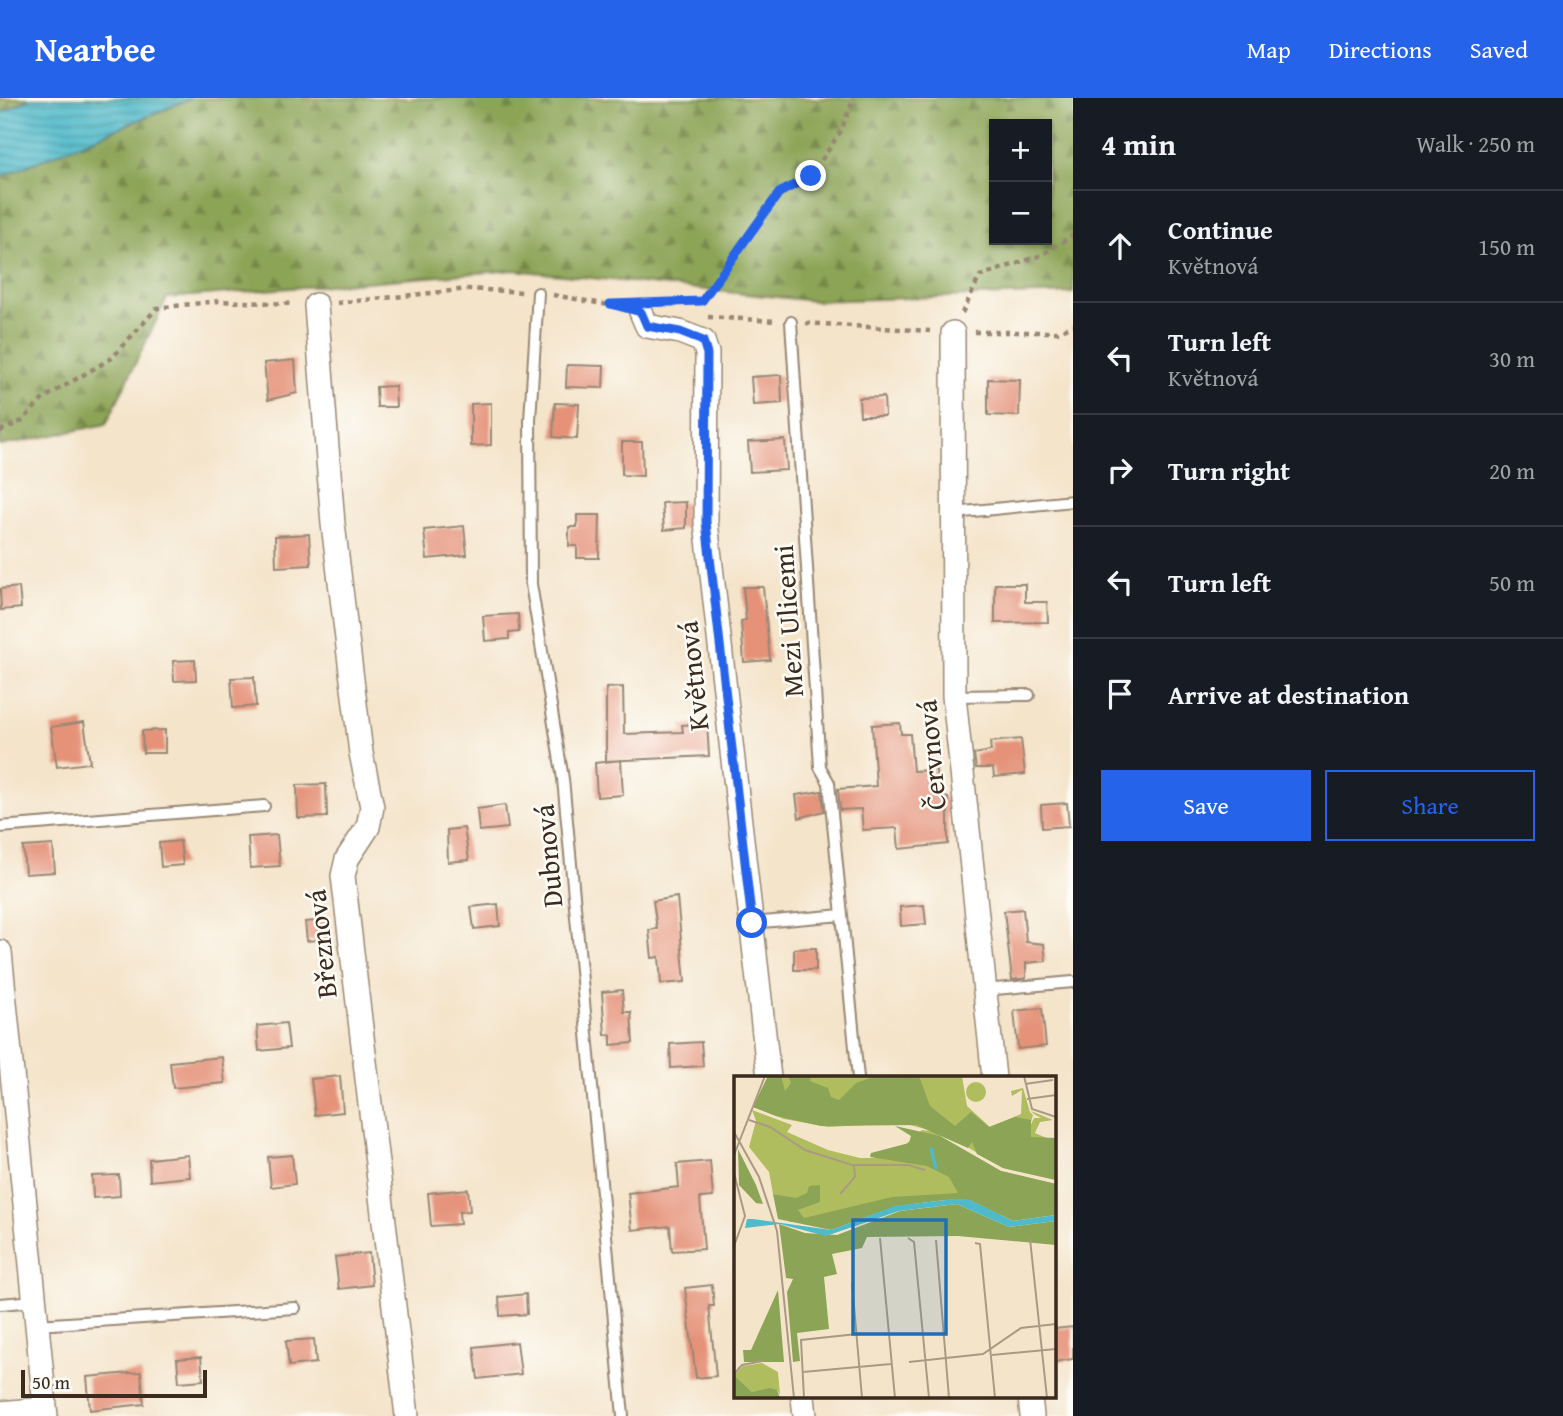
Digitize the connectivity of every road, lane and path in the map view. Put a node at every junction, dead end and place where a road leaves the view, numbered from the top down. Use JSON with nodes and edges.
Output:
{"nodes":[{"id":1,"x":854,"y":98,"type":"edge"},
{"id":2,"x":1073,"y":235,"type":"edge"},
{"id":3,"x":538,"y":293,"type":"junction"},
{"id":4,"x":610,"y":304,"type":"junction"},
{"id":5,"x":316,"y":305,"type":"junction"},
{"id":6,"x":638,"y":306,"type":"junction"},
{"id":7,"x":695,"y":316,"type":"dead end"},
{"id":8,"x":791,"y":322,"type":"junction"},
{"id":9,"x":1073,"y":325,"type":"edge"},
{"id":10,"x":953,"y":332,"type":"junction"},
{"id":11,"x":0,"y":431,"type":"edge"},
{"id":12,"x":1073,"y":502,"type":"edge"},
{"id":13,"x":954,"y":513,"type":"junction"},
{"id":14,"x":1029,"y":695,"type":"dead end"},
{"id":15,"x":954,"y":696,"type":"junction"},
{"id":16,"x":264,"y":806,"type":"dead end"},
{"id":17,"x":0,"y":827,"type":"edge"},
{"id":18,"x":842,"y":915,"type":"junction"},
{"id":19,"x":752,"y":923,"type":"junction"},
{"id":20,"x":0,"y":952,"type":"edge"},
{"id":21,"x":1073,"y":982,"type":"edge"},
{"id":22,"x":984,"y":990,"type":"junction"},
{"id":23,"x":769,"y":1076,"type":"edge"},
{"id":24,"x":858,"y":1076,"type":"edge"},
{"id":25,"x":994,"y":1076,"type":"edge"},
{"id":26,"x":35,"y":1301,"type":"junction"},
{"id":27,"x":0,"y":1304,"type":"edge"},
{"id":28,"x":295,"y":1308,"type":"dead end"},
{"id":29,"x":37,"y":1325,"type":"junction"},
{"id":30,"x":803,"y":1398,"type":"edge"},
{"id":31,"x":1030,"y":1398,"type":"edge"},
{"id":32,"x":46,"y":1412,"type":"edge"},
{"id":33,"x":0,"y":1413,"type":"edge"},
{"id":34,"x":407,"y":1416,"type":"edge"},
{"id":35,"x":623,"y":1416,"type":"edge"},
{"id":36,"x":805,"y":1416,"type":"edge"},
{"id":37,"x":1032,"y":1416,"type":"edge"}],
"edges":[{"from":1,"to":6,"type":"path"},
{"from":2,"to":10,"type":"path"},
{"from":3,"to":4,"type":"path"},
{"from":3,"to":5,"type":"path"},
{"from":3,"to":35,"type":"lane","name":"Dubnová"},
{"from":4,"to":6,"type":"path"},
{"from":4,"to":6,"type":"path"},
{"from":5,"to":11,"type":"path"},
{"from":5,"to":34,"type":"street","name":"Březnová"},
{"from":6,"to":19,"type":"street","name":"Květnová"},
{"from":7,"to":8,"type":"path"},
{"from":8,"to":10,"type":"path"},
{"from":8,"to":18,"type":"lane","name":"Mezi Ulicemi"},
{"from":9,"to":10,"type":"path"},
{"from":10,"to":13,"type":"street","name":"Červnová"},
{"from":12,"to":13,"type":"lane"},
{"from":13,"to":15,"type":"street","name":"Červnová"},
{"from":14,"to":15,"type":"lane"},
{"from":15,"to":22,"type":"street","name":"Červnová"},
{"from":16,"to":17,"type":"lane"},
{"from":18,"to":19,"type":"lane"},
{"from":18,"to":24,"type":"lane","name":"Mezi Ulicemi"},
{"from":19,"to":23,"type":"street","name":"Květnová"},
{"from":20,"to":26,"type":"street"},
{"from":21,"to":22,"type":"lane"},
{"from":22,"to":25,"type":"street","name":"Červnová"},
{"from":26,"to":27,"type":"lane"},
{"from":26,"to":29,"type":"street"},
{"from":28,"to":29,"type":"lane"},
{"from":29,"to":32,"type":"street"},
{"from":30,"to":36,"type":"street"},
{"from":31,"to":37,"type":"street"},
{"from":32,"to":33,"type":"street"}]}
